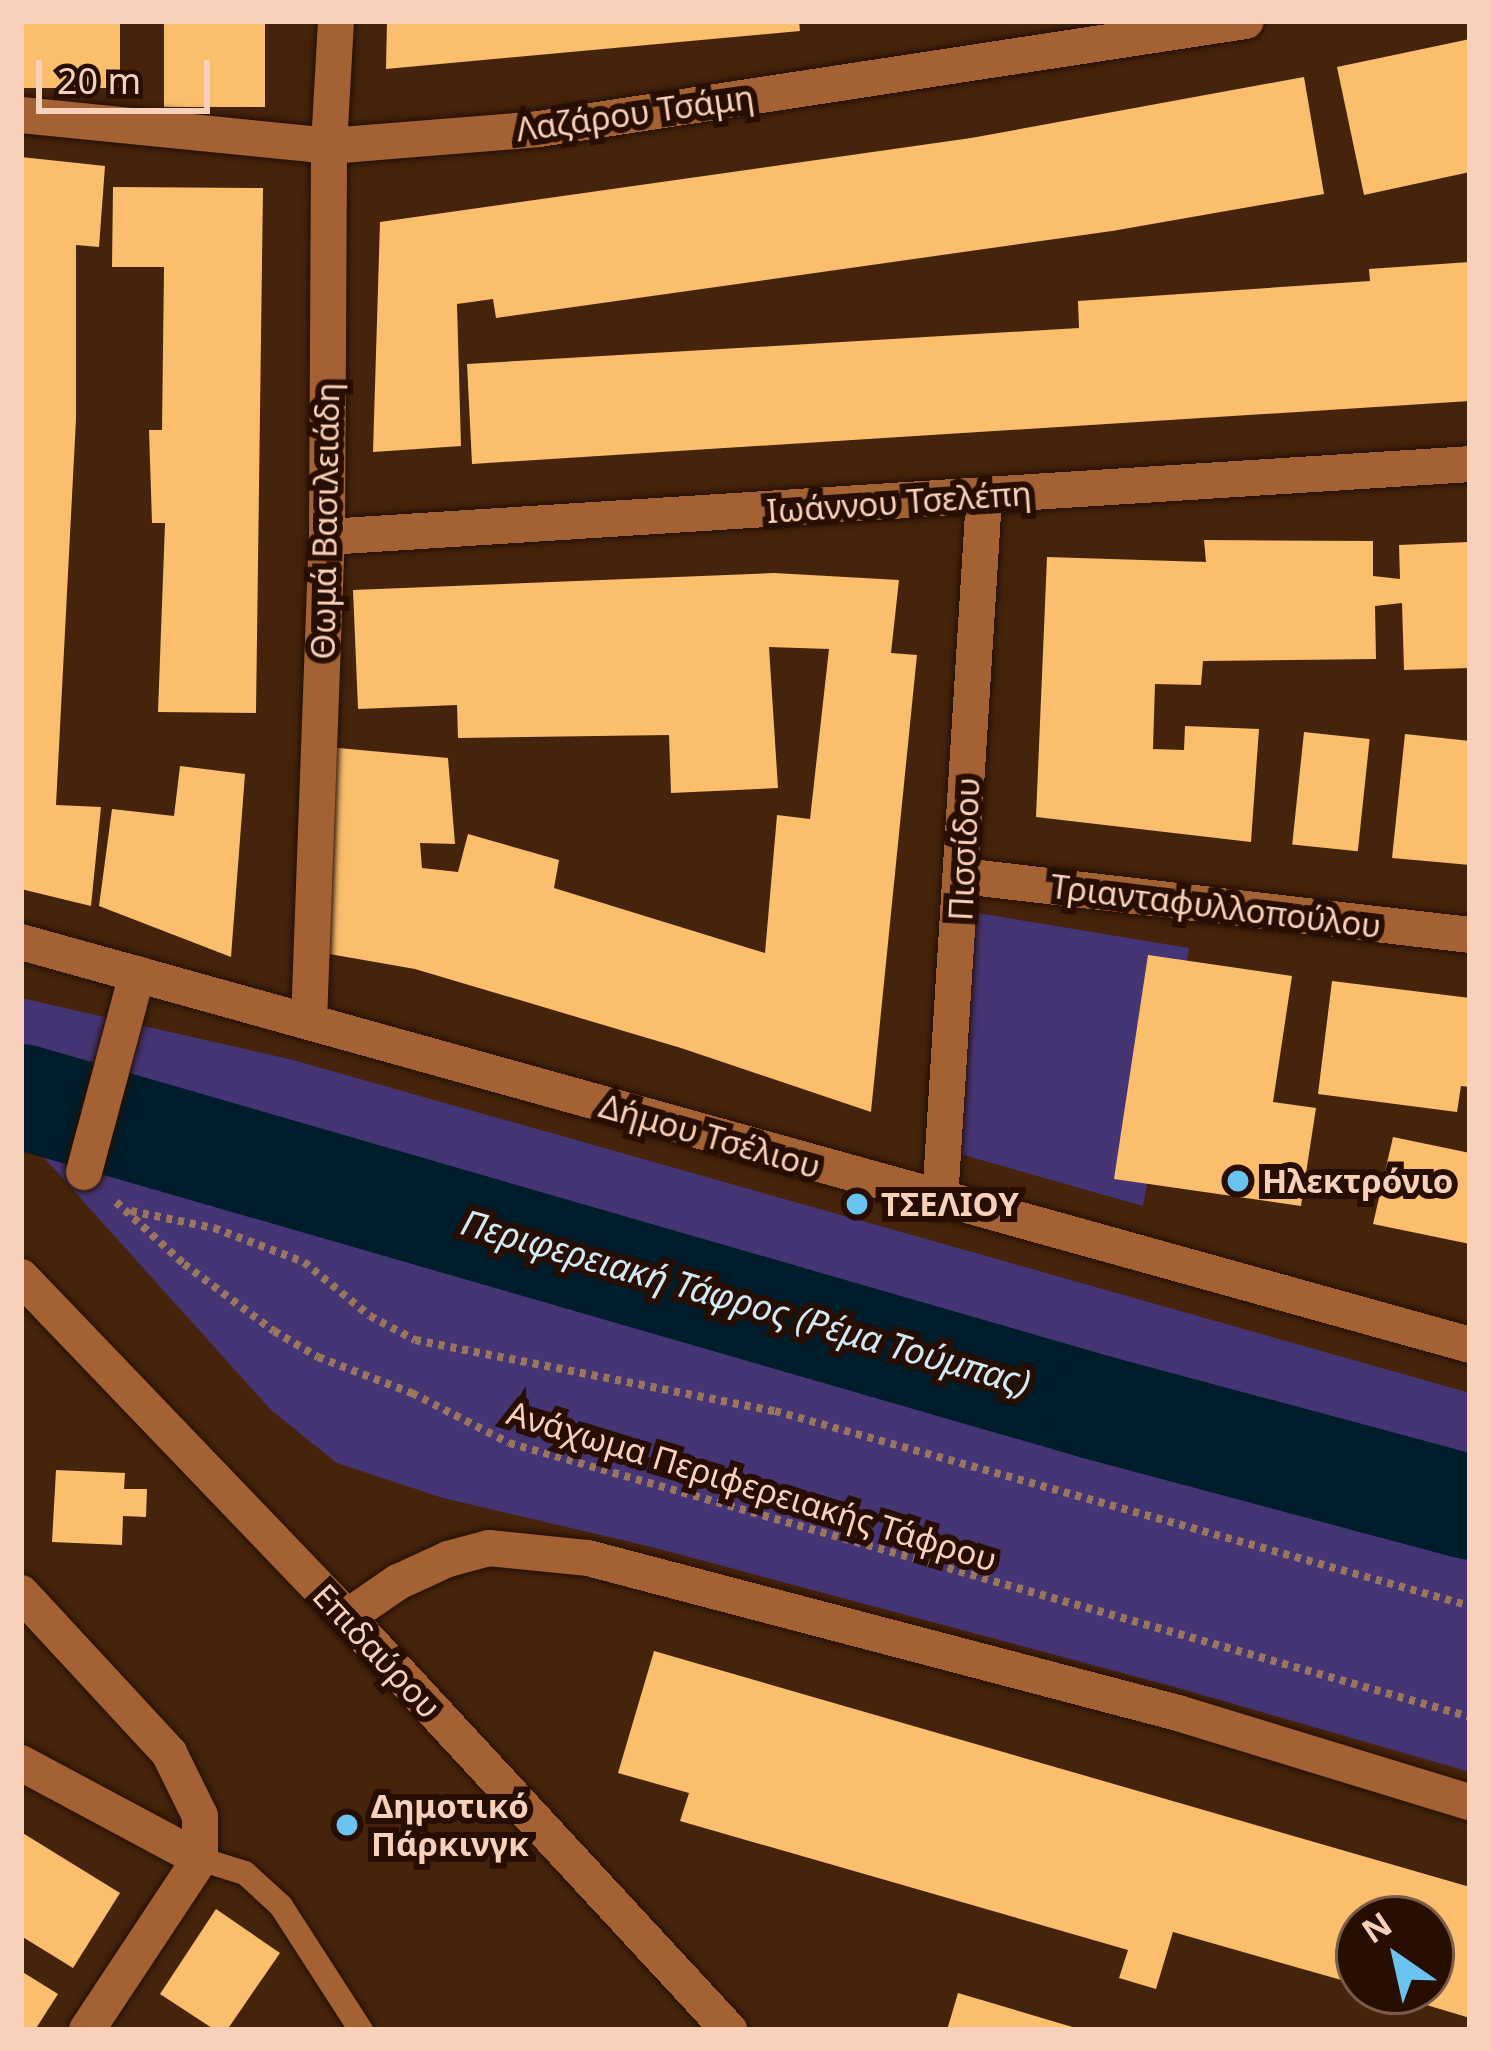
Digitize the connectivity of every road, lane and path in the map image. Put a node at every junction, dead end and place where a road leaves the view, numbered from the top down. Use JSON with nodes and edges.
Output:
{"nodes":[{"id":1,"x":335,"y":21,"type":"edge"},
{"id":2,"x":1246,"y":21,"type":"edge"},
{"id":3,"x":21,"y":115,"type":"edge"},
{"id":4,"x":328,"y":146,"type":"junction"},
{"id":5,"x":1470,"y":464,"type":"edge"},
{"id":6,"x":984,"y":496,"type":"junction"},
{"id":7,"x":327,"y":537,"type":"junction"},
{"id":8,"x":962,"y":876,"type":"junction"},
{"id":9,"x":1470,"y":935,"type":"edge"},
{"id":10,"x":21,"y":942,"type":"edge"},
{"id":11,"x":136,"y":974,"type":"junction"},
{"id":12,"x":309,"y":1022,"type":"junction"},
{"id":13,"x":84,"y":1172,"type":"junction"},
{"id":14,"x":940,"y":1201,"type":"junction"},
{"id":15,"x":21,"y":1277,"type":"edge"},
{"id":16,"x":1470,"y":1345,"type":"edge"},
{"id":17,"x":21,"y":1593,"type":"edge"},
{"id":18,"x":1470,"y":1606,"type":"edge"},
{"id":19,"x":347,"y":1617,"type":"junction"},
{"id":20,"x":1470,"y":1717,"type":"edge"},
{"id":21,"x":21,"y":1763,"type":"edge"},
{"id":22,"x":1470,"y":1802,"type":"edge"},
{"id":23,"x":200,"y":1859,"type":"junction"},
{"id":24,"x":87,"y":2030,"type":"edge"},
{"id":25,"x":362,"y":2030,"type":"edge"},
{"id":26,"x":729,"y":2030,"type":"edge"}],
"edges":[{"from":1,"to":4,"type":"street","name":"Θωμά Βασιλειάδη"},
{"from":2,"to":4,"type":"street","name":"Λαζάρου Τσάμη"},
{"from":3,"to":4,"type":"street","name":"Λαζάρου Τσάμη"},
{"from":4,"to":7,"type":"street","name":"Θωμά Βασιλειάδη"},
{"from":5,"to":6,"type":"street","name":"Ιωάννου Τσελέπη"},
{"from":6,"to":7,"type":"street","name":"Ιωάννου Τσελέπη"},
{"from":6,"to":8,"type":"street","name":"Πισσίδου"},
{"from":7,"to":12,"type":"street","name":"Θωμά Βασιλειάδη"},
{"from":8,"to":9,"type":"street","name":"Τριανταφυλλοπούλου"},
{"from":8,"to":14,"type":"street","name":"Πισσίδου"},
{"from":10,"to":11,"type":"street","name":"Δήμου Τσέλιου"},
{"from":11,"to":12,"type":"street","name":"Δήμου Τσέλιου"},
{"from":11,"to":13,"type":"street"},
{"from":12,"to":14,"type":"street","name":"Δήμου Τσέλιου"},
{"from":13,"to":18,"type":"path"},
{"from":13,"to":20,"type":"path","name":"Ανάχωμα Περιφερειακής Τάφρου"},
{"from":14,"to":16,"type":"street","name":"Δήμου Τσέλιου"},
{"from":15,"to":19,"type":"street","name":"Επιδαύρου"},
{"from":17,"to":23,"type":"street"},
{"from":19,"to":22,"type":"street"},
{"from":19,"to":26,"type":"street","name":"Επιδαύρου"},
{"from":21,"to":23,"type":"street"},
{"from":23,"to":24,"type":"street"},
{"from":23,"to":25,"type":"lane"}]}
